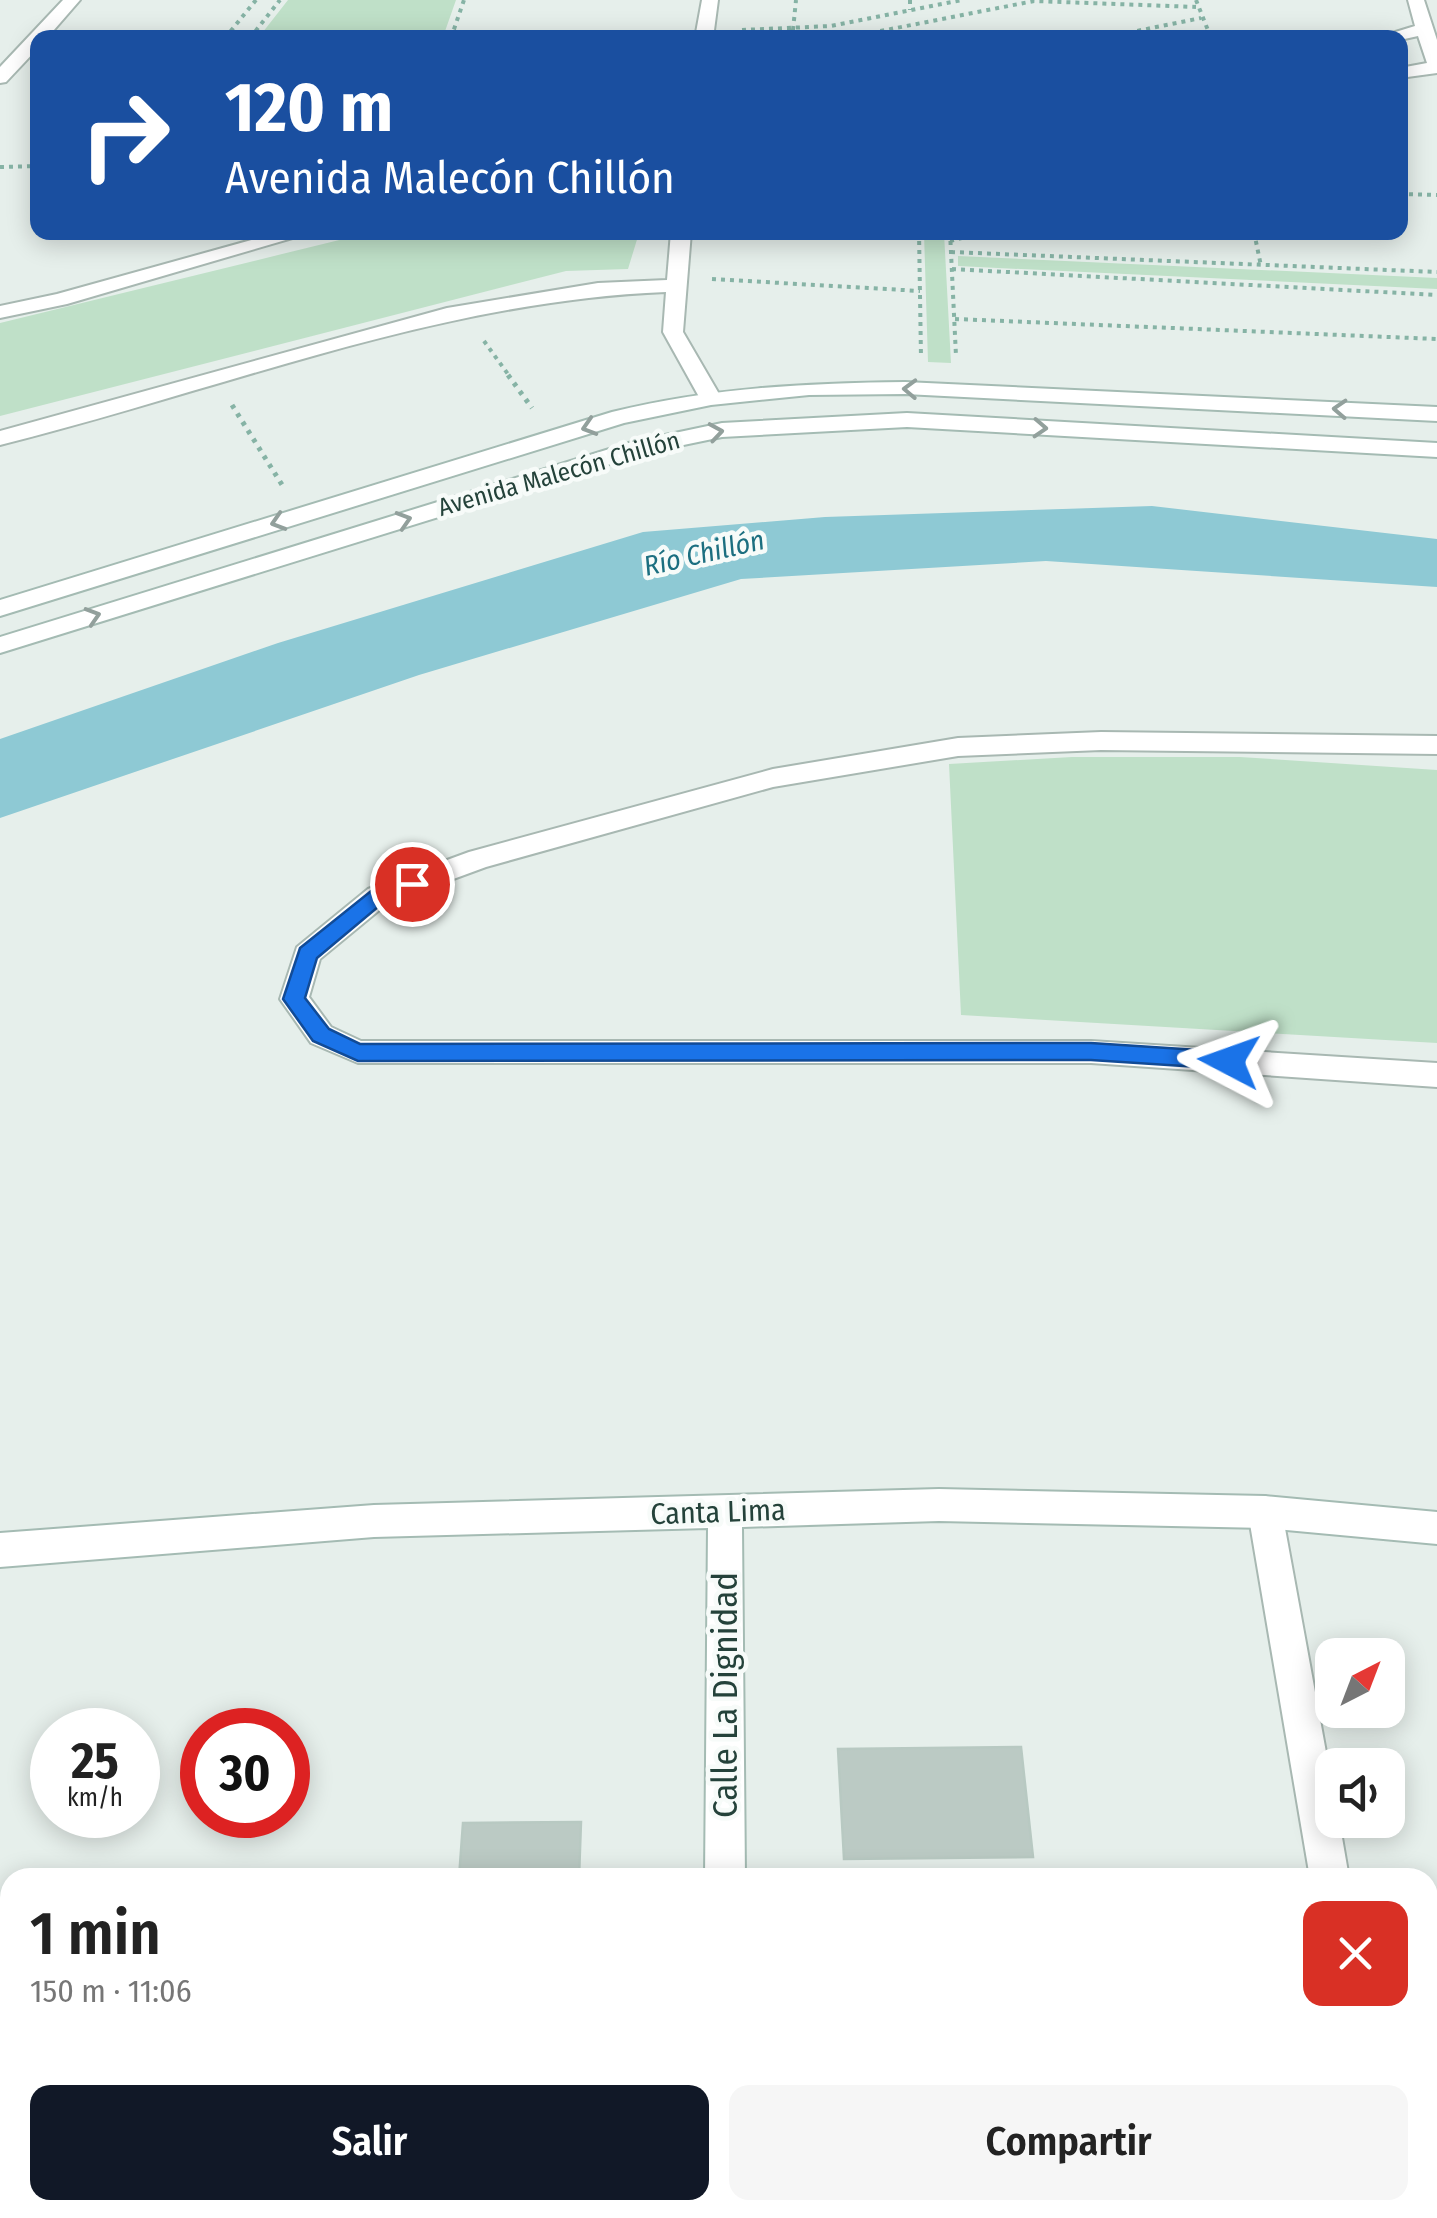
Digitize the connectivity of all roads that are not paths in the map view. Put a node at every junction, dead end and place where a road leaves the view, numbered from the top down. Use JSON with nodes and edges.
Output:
{"nodes":[{"id":1,"x":72,"y":0,"type":"edge"},
{"id":2,"x":710,"y":0,"type":"edge"},
{"id":3,"x":1416,"y":0,"type":"edge"},
{"id":4,"x":1425,"y":29,"type":"junction"},
{"id":5,"x":44,"y":30,"type":"edge"},
{"id":6,"x":705,"y":30,"type":"edge"},
{"id":7,"x":1408,"y":33,"type":"edge"},
{"id":8,"x":30,"y":46,"type":"edge"},
{"id":9,"x":1437,"y":67,"type":"edge"},
{"id":10,"x":1408,"y":72,"type":"edge"},
{"id":11,"x":0,"y":78,"type":"edge"},
{"id":12,"x":275,"y":240,"type":"edge"},
{"id":13,"x":680,"y":240,"type":"edge"},
{"id":14,"x":677,"y":282,"type":"junction"},
{"id":15,"x":0,"y":312,"type":"edge"},
{"id":16,"x":711,"y":399,"type":"junction"},
{"id":17,"x":1437,"y":414,"type":"edge"},
{"id":18,"x":0,"y":438,"type":"edge"},
{"id":19,"x":1437,"y":450,"type":"edge"},
{"id":20,"x":0,"y":608,"type":"edge"},
{"id":21,"x":0,"y":645,"type":"edge"},
{"id":22,"x":1437,"y":745,"type":"edge"},
{"id":23,"x":1437,"y":1074,"type":"edge"},
{"id":24,"x":725,"y":1512,"type":"junction"},
{"id":25,"x":1265,"y":1512,"type":"junction"},
{"id":26,"x":1437,"y":1528,"type":"edge"},
{"id":27,"x":0,"y":1550,"type":"edge"},
{"id":28,"x":725,"y":1868,"type":"edge"},
{"id":29,"x":1328,"y":1868,"type":"edge"}],
"edges":[{"from":1,"to":5,"type":"street"},
{"from":2,"to":6,"type":"street"},
{"from":3,"to":4,"type":"street"},
{"from":4,"to":7,"type":"street"},
{"from":4,"to":9,"type":"street"},
{"from":8,"to":11,"type":"street"},
{"from":9,"to":10,"type":"street"},
{"from":12,"to":15,"type":"street"},
{"from":13,"to":14,"type":"street"},
{"from":14,"to":16,"type":"street"},
{"from":14,"to":18,"type":"street"},
{"from":17,"to":16,"type":"street","name":"Avenida Malecón Chillón","one_way":true},
{"from":16,"to":20,"type":"street","name":"Avenida Malecón Chillón","one_way":true},
{"from":21,"to":19,"type":"street","name":"Avenida Malecón Chillón","one_way":true},
{"from":22,"to":23,"type":"street"},
{"from":24,"to":25,"type":"street","name":"Canta Lima"},
{"from":24,"to":27,"type":"street","name":"Canta Lima"},
{"from":24,"to":28,"type":"street","name":"Calle La Dignidad"},
{"from":25,"to":26,"type":"street","name":"Canta Lima"},
{"from":25,"to":29,"type":"street"}]}
